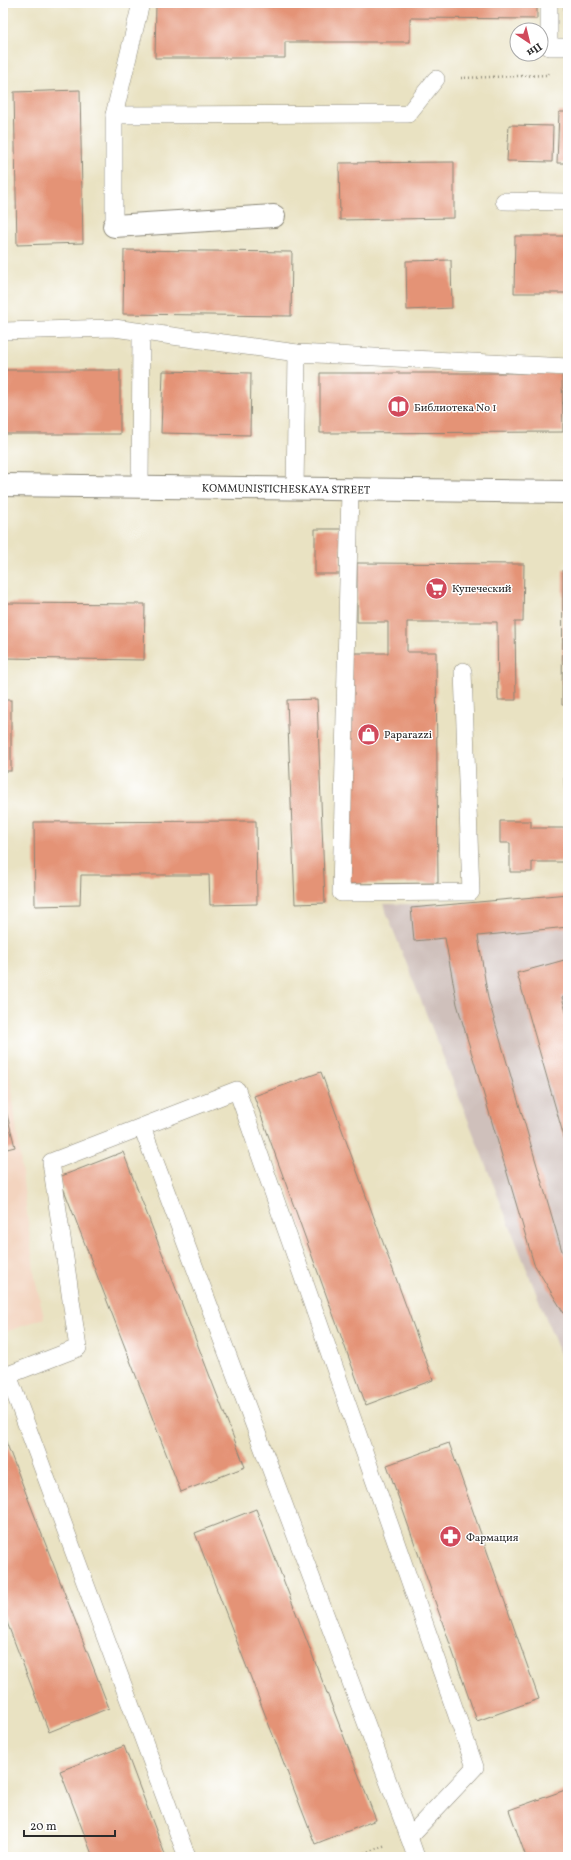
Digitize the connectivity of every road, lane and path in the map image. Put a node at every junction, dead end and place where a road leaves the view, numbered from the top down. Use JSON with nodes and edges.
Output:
{"nodes":[{"id":1,"x":141,"y":3,"type":"edge"},
{"id":2,"x":549,"y":3,"type":"edge"},
{"id":3,"x":549,"y":22,"type":"edge"},
{"id":4,"x":549,"y":47,"type":"edge"},
{"id":5,"x":568,"y":47,"type":"edge"},
{"id":6,"x":548,"y":62,"type":"edge"},
{"id":7,"x":436,"y":79,"type":"joint"},
{"id":8,"x":114,"y":115,"type":"junction"},
{"id":9,"x":504,"y":201,"type":"dead end"},
{"id":10,"x":568,"y":202,"type":"edge"},
{"id":11,"x":274,"y":216,"type":"dead end"},
{"id":12,"x":114,"y":226,"type":"joint"},
{"id":13,"x":3,"y":331,"type":"edge"},
{"id":14,"x":141,"y":332,"type":"junction"},
{"id":15,"x":297,"y":353,"type":"junction"},
{"id":16,"x":568,"y":367,"type":"edge"},
{"id":17,"x":3,"y":485,"type":"edge"},
{"id":18,"x":140,"y":487,"type":"junction"},
{"id":19,"x":294,"y":489,"type":"junction"},
{"id":20,"x":350,"y":490,"type":"junction"},
{"id":21,"x":568,"y":492,"type":"edge"},
{"id":22,"x":463,"y":672,"type":"dead end"},
{"id":23,"x":142,"y":1127,"type":"junction"},
{"id":24,"x":5,"y":1376,"type":"edge"},
{"id":25,"x":409,"y":1837,"type":"junction"},
{"id":26,"x":187,"y":1857,"type":"edge"},
{"id":27,"x":353,"y":1857,"type":"edge"},
{"id":28,"x":416,"y":1857,"type":"edge"}],
"edges":[{"from":1,"to":8,"type":"lane"},
{"from":2,"to":3,"type":"lane"},
{"from":4,"to":5,"type":"lane"},
{"from":6,"to":7,"type":"path"},
{"from":7,"to":8,"type":"lane"},
{"from":8,"to":12,"type":"lane"},
{"from":9,"to":10,"type":"lane"},
{"from":11,"to":12,"type":"street"},
{"from":13,"to":14,"type":"lane"},
{"from":14,"to":15,"type":"lane"},
{"from":14,"to":18,"type":"lane"},
{"from":15,"to":16,"type":"lane"},
{"from":15,"to":19,"type":"lane"},
{"from":17,"to":18,"type":"street","name":"KOMMUNISTICHESKAYA STREET"},
{"from":18,"to":19,"type":"street","name":"KOMMUNISTICHESKAYA STREET"},
{"from":19,"to":20,"type":"street","name":"KOMMUNISTICHESKAYA STREET"},
{"from":20,"to":21,"type":"street","name":"KOMMUNISTICHESKAYA STREET"},
{"from":20,"to":22,"type":"lane"},
{"from":23,"to":24,"type":"lane"},
{"from":23,"to":25,"type":"lane"},
{"from":23,"to":25,"type":"lane"},
{"from":24,"to":26,"type":"lane"},
{"from":25,"to":27,"type":"path"},
{"from":25,"to":28,"type":"lane"}]}
